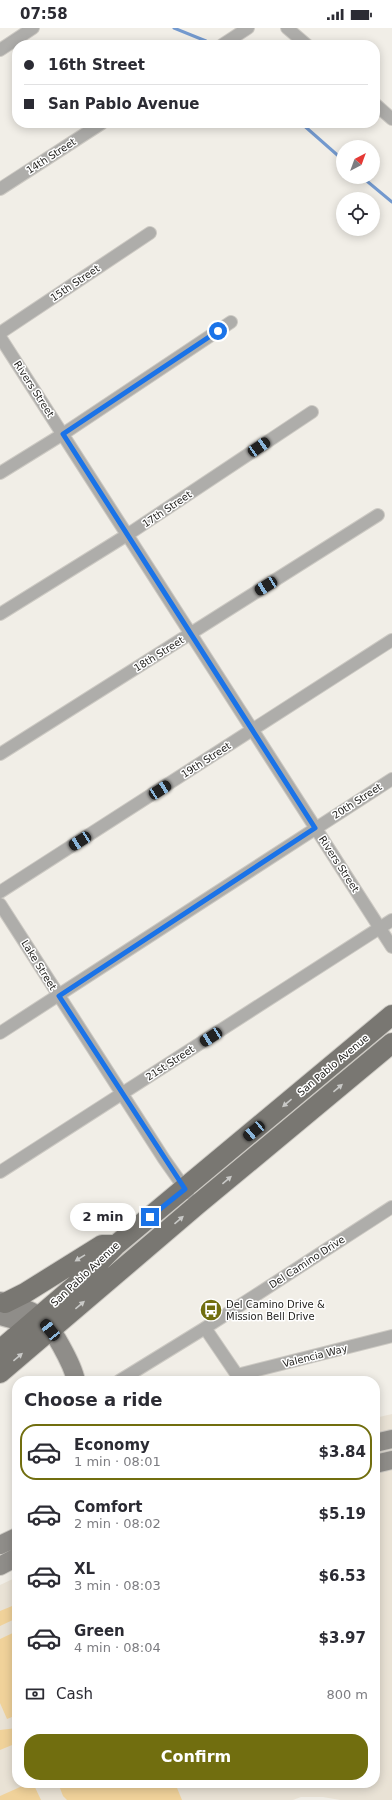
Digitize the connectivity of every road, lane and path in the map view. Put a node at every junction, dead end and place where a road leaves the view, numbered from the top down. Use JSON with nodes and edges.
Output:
{"nodes":[{"id":1,"x":33,"y":28,"type":"edge"},
{"id":2,"x":248,"y":28,"type":"edge"},
{"id":3,"x":288,"y":28,"type":"edge"},
{"id":4,"x":15,"y":40,"type":"edge"},
{"id":5,"x":230,"y":40,"type":"edge"},
{"id":6,"x":301,"y":40,"type":"edge"},
{"id":7,"x":12,"y":42,"type":"edge"},
{"id":8,"x":0,"y":50,"type":"edge"},
{"id":9,"x":380,"y":108,"type":"edge"},
{"id":10,"x":392,"y":119,"type":"edge"},
{"id":11,"x":94,"y":128,"type":"edge"},
{"id":12,"x":0,"y":189,"type":"edge"},
{"id":13,"x":150,"y":234,"type":"dead end"},
{"id":14,"x":231,"y":322,"type":"dead end"},
{"id":15,"x":0,"y":333,"type":"edge"},
{"id":16,"x":0,"y":337,"type":"edge"},
{"id":17,"x":312,"y":412,"type":"dead end"},
{"id":18,"x":63,"y":434,"type":"junction"},
{"id":19,"x":0,"y":473,"type":"edge"},
{"id":20,"x":378,"y":515,"type":"dead end"},
{"id":21,"x":127,"y":535,"type":"junction"},
{"id":22,"x":0,"y":614,"type":"edge"},
{"id":23,"x":191,"y":634,"type":"junction"},
{"id":24,"x":392,"y":640,"type":"edge"},
{"id":25,"x":253,"y":730,"type":"junction"},
{"id":26,"x":0,"y":754,"type":"edge"},
{"id":27,"x":392,"y":779,"type":"edge"},
{"id":28,"x":315,"y":828,"type":"junction"},
{"id":29,"x":0,"y":892,"type":"edge"},
{"id":30,"x":0,"y":904,"type":"edge"},
{"id":31,"x":392,"y":920,"type":"edge"},
{"id":32,"x":386,"y":928,"type":"edge"},
{"id":33,"x":392,"y":947,"type":"edge"},
{"id":34,"x":59,"y":996,"type":"junction"},
{"id":35,"x":392,"y":1015,"type":"edge"},
{"id":36,"x":0,"y":1033,"type":"edge"},
{"id":37,"x":392,"y":1043,"type":"edge"},
{"id":38,"x":122,"y":1094,"type":"junction"},
{"id":39,"x":0,"y":1172,"type":"edge"},
{"id":40,"x":185,"y":1189,"type":"junction"},
{"id":41,"x":197,"y":1205,"type":"junction"},
{"id":42,"x":392,"y":1207,"type":"edge"},
{"id":43,"x":116,"y":1245,"type":"junction"},
{"id":44,"x":2,"y":1307,"type":"edge"},
{"id":45,"x":40,"y":1323,"type":"junction"},
{"id":46,"x":205,"y":1328,"type":"junction"},
{"id":47,"x":392,"y":1336,"type":"edge"},
{"id":48,"x":0,"y":1350,"type":"edge"},
{"id":49,"x":0,"y":1373,"type":"edge"},
{"id":50,"x":75,"y":1376,"type":"edge"},
{"id":51,"x":127,"y":1376,"type":"edge"},
{"id":52,"x":237,"y":1376,"type":"edge"},
{"id":53,"x":245,"y":1376,"type":"edge"},
{"id":54,"x":392,"y":1439,"type":"edge"},
{"id":55,"x":380,"y":1442,"type":"edge"},
{"id":56,"x":392,"y":1460,"type":"edge"},
{"id":57,"x":380,"y":1463,"type":"edge"},
{"id":58,"x":12,"y":1539,"type":"edge"},
{"id":59,"x":0,"y":1545,"type":"edge"},
{"id":60,"x":12,"y":1560,"type":"edge"},
{"id":61,"x":0,"y":1566,"type":"edge"}],
"edges":[{"from":1,"to":4,"type":"street"},
{"from":2,"to":5,"type":"street"},
{"from":3,"to":6,"type":"street"},
{"from":7,"to":8,"type":"street"},
{"from":9,"to":10,"type":"street"},
{"from":11,"to":12,"type":"street","name":"14th Street"},
{"from":13,"to":15,"type":"street","name":"15th Street"},
{"from":14,"to":18,"type":"street"},
{"from":16,"to":18,"type":"street","name":"Rivers Street"},
{"from":17,"to":21,"type":"street","name":"17th Street"},
{"from":18,"to":19,"type":"street"},
{"from":18,"to":21,"type":"street","name":"Rivers Street"},
{"from":20,"to":23,"type":"street","name":"18th Street"},
{"from":21,"to":22,"type":"street","name":"17th Street"},
{"from":21,"to":23,"type":"street","name":"Rivers Street"},
{"from":23,"to":25,"type":"street","name":"Rivers Street"},
{"from":23,"to":26,"type":"street","name":"18th Street"},
{"from":24,"to":25,"type":"street","name":"19th Street"},
{"from":25,"to":28,"type":"street","name":"Rivers Street"},
{"from":25,"to":29,"type":"street","name":"19th Street"},
{"from":27,"to":28,"type":"street","name":"20th Street"},
{"from":28,"to":32,"type":"street","name":"Rivers Street"},
{"from":28,"to":34,"type":"street","name":"20th Street"},
{"from":30,"to":34,"type":"street","name":"Lake Street"},
{"from":31,"to":32,"type":"street","name":"21st Street"},
{"from":32,"to":33,"type":"street","name":"Rivers Street"},
{"from":32,"to":38,"type":"street","name":"21st Street"},
{"from":34,"to":36,"type":"street","name":"20th Street"},
{"from":34,"to":38,"type":"street","name":"Lake Street"},
{"from":35,"to":40,"type":"main road","name":"San Pablo Avenue","one_way":true},
{"from":41,"to":37,"type":"main road","name":"San Pablo Avenue","one_way":true},
{"from":38,"to":39,"type":"street","name":"21st Street"},
{"from":38,"to":40,"type":"street","name":"Lake Street"},
{"from":40,"to":41,"type":"street","name":"Lake Street"},
{"from":40,"to":43,"type":"main road","name":"San Pablo Avenue"},
{"from":45,"to":41,"type":"main road","name":"San Pablo Avenue","one_way":true},
{"from":42,"to":46,"type":"street","name":"Del Camino Drive"},
{"from":43,"to":44,"type":"main road","one_way":true},
{"from":43,"to":45,"type":"main road","name":"San Pablo Avenue"},
{"from":44,"to":45,"type":"street"},
{"from":45,"to":48,"type":"main road","name":"San Pablo Avenue"},
{"from":49,"to":45,"type":"main road","name":"San Pablo Avenue","one_way":true},
{"from":45,"to":50,"type":"street"},
{"from":46,"to":51,"type":"street","name":"Del Camino Drive"},
{"from":46,"to":52,"type":"street"},
{"from":47,"to":53,"type":"street","name":"Valencia Way"},
{"from":54,"to":55,"type":"street"},
{"from":56,"to":57,"type":"street"},
{"from":58,"to":59,"type":"street"},
{"from":60,"to":61,"type":"street"}]}
